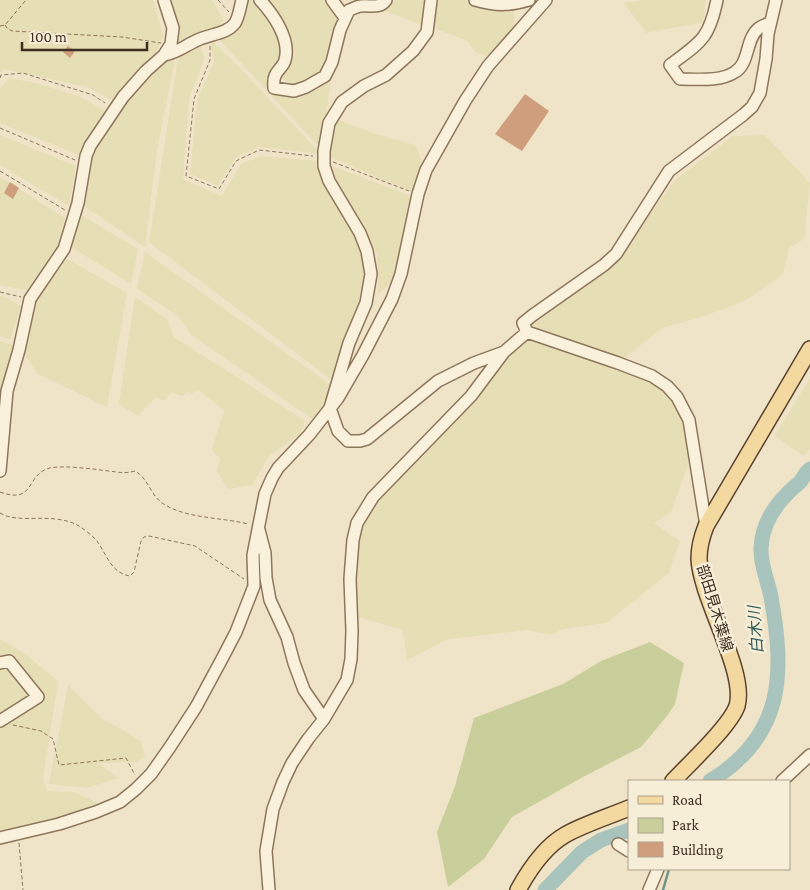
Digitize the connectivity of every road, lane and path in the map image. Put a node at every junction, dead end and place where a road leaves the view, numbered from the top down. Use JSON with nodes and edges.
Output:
{"nodes":[{"id":1,"x":26,"y":0,"type":"edge"},
{"id":2,"x":164,"y":0,"type":"edge"},
{"id":3,"x":218,"y":0,"type":"edge"},
{"id":4,"x":242,"y":0,"type":"edge"},
{"id":5,"x":260,"y":0,"type":"edge"},
{"id":6,"x":332,"y":0,"type":"edge"},
{"id":7,"x":386,"y":0,"type":"edge"},
{"id":8,"x":431,"y":0,"type":"edge"},
{"id":9,"x":475,"y":0,"type":"edge"},
{"id":10,"x":529,"y":0,"type":"edge"},
{"id":11,"x":546,"y":0,"type":"edge"},
{"id":12,"x":717,"y":0,"type":"edge"},
{"id":13,"x":776,"y":0,"type":"edge"},
{"id":14,"x":345,"y":18,"type":"junction"},
{"id":15,"x":236,"y":20,"type":"junction"},
{"id":16,"x":770,"y":22,"type":"junction"},
{"id":17,"x":5,"y":25,"type":"junction"},
{"id":18,"x":0,"y":26,"type":"edge"},
{"id":19,"x":211,"y":35,"type":"junction"},
{"id":20,"x":171,"y":44,"type":"junction"},
{"id":21,"x":164,"y":55,"type":"junction"},
{"id":22,"x":0,"y":78,"type":"edge"},
{"id":23,"x":114,"y":109,"type":"junction"},
{"id":24,"x":0,"y":128,"type":"edge"},
{"id":25,"x":318,"y":157,"type":"dead end"},
{"id":26,"x":327,"y":160,"type":"dead end"},
{"id":27,"x":85,"y":163,"type":"junction"},
{"id":28,"x":0,"y":171,"type":"edge"},
{"id":29,"x":418,"y":194,"type":"junction"},
{"id":30,"x":74,"y":216,"type":"junction"},
{"id":31,"x":0,"y":292,"type":"edge"},
{"id":32,"x":30,"y":300,"type":"junction"},
{"id":33,"x":527,"y":332,"type":"junction"},
{"id":34,"x":810,"y":349,"type":"edge"},
{"id":35,"x":504,"y":352,"type":"junction"},
{"id":36,"x":330,"y":408,"type":"junction"},
{"id":37,"x":0,"y":471,"type":"edge"},
{"id":38,"x":0,"y":492,"type":"edge"},
{"id":39,"x":0,"y":513,"type":"edge"},
{"id":40,"x":256,"y":526,"type":"junction"},
{"id":41,"x":706,"y":526,"type":"junction"},
{"id":42,"x":254,"y":586,"type":"junction"},
{"id":43,"x":0,"y":663,"type":"edge"},
{"id":44,"x":324,"y":719,"type":"junction"},
{"id":45,"x":4,"y":723,"type":"edge"},
{"id":46,"x":810,"y":755,"type":"edge"},
{"id":47,"x":674,"y":780,"type":"edge"},
{"id":48,"x":783,"y":780,"type":"edge"},
{"id":49,"x":141,"y":784,"type":"junction"},
{"id":50,"x":628,"y":808,"type":"edge"},
{"id":51,"x":19,"y":835,"type":"junction"},
{"id":52,"x":0,"y":838,"type":"edge"},
{"id":53,"x":618,"y":844,"type":"dead end"},
{"id":54,"x":628,"y":850,"type":"edge"},
{"id":55,"x":658,"y":870,"type":"edge"},
{"id":56,"x":23,"y":890,"type":"edge"},
{"id":57,"x":269,"y":890,"type":"edge"},
{"id":58,"x":518,"y":890,"type":"edge"},
{"id":59,"x":649,"y":890,"type":"edge"}],
"edges":[{"from":1,"to":17,"type":"path"},
{"from":2,"to":20,"type":"street"},
{"from":3,"to":15,"type":"path"},
{"from":4,"to":15,"type":"street"},
{"from":5,"to":14,"type":"street"},
{"from":6,"to":14,"type":"street"},
{"from":7,"to":14,"type":"street"},
{"from":8,"to":36,"type":"street"},
{"from":9,"to":10,"type":"street"},
{"from":11,"to":29,"type":"street"},
{"from":12,"to":16,"type":"street"},
{"from":13,"to":16,"type":"street"},
{"from":15,"to":19,"type":"street"},
{"from":16,"to":33,"type":"street"},
{"from":17,"to":18,"type":"path"},
{"from":17,"to":20,"type":"path"},
{"from":19,"to":21,"type":"street"},
{"from":19,"to":25,"type":"path"},
{"from":20,"to":21,"type":"street"},
{"from":21,"to":23,"type":"street"},
{"from":22,"to":23,"type":"path"},
{"from":23,"to":27,"type":"street"},
{"from":24,"to":27,"type":"path"},
{"from":26,"to":29,"type":"path"},
{"from":27,"to":30,"type":"street"},
{"from":28,"to":30,"type":"path"},
{"from":29,"to":36,"type":"street"},
{"from":30,"to":32,"type":"street"},
{"from":31,"to":32,"type":"path"},
{"from":32,"to":37,"type":"street"},
{"from":33,"to":35,"type":"street"},
{"from":33,"to":41,"type":"street"},
{"from":34,"to":41,"type":"main road","name":"部田見木葉線"},
{"from":35,"to":36,"type":"street"},
{"from":35,"to":44,"type":"street"},
{"from":36,"to":40,"type":"street"},
{"from":38,"to":40,"type":"path"},
{"from":39,"to":42,"type":"path"},
{"from":40,"to":42,"type":"street"},
{"from":40,"to":44,"type":"street"},
{"from":41,"to":47,"type":"main road","name":"部田見木葉線"},
{"from":42,"to":49,"type":"street"},
{"from":43,"to":45,"type":"street"},
{"from":44,"to":57,"type":"street"},
{"from":45,"to":49,"type":"path"},
{"from":46,"to":48,"type":"street"},
{"from":49,"to":51,"type":"street"},
{"from":50,"to":58,"type":"main road"},
{"from":51,"to":52,"type":"street"},
{"from":51,"to":56,"type":"path"},
{"from":53,"to":54,"type":"street"},
{"from":55,"to":59,"type":"street"}]}
